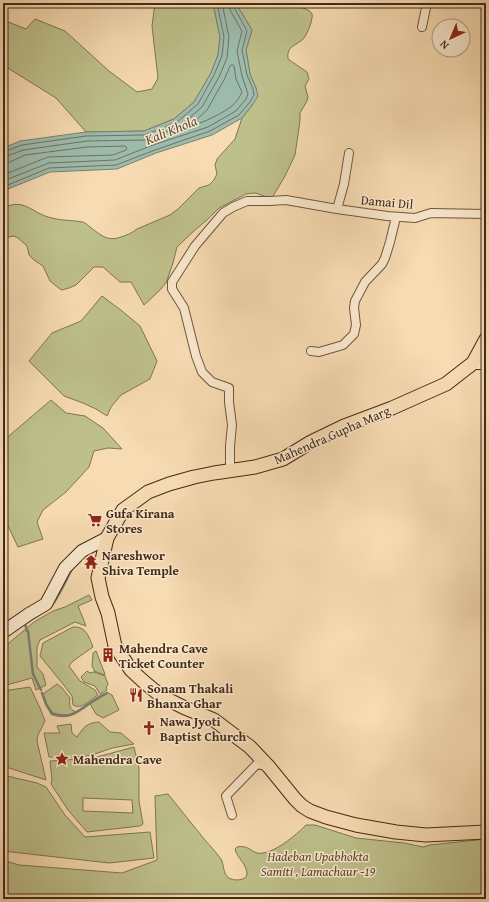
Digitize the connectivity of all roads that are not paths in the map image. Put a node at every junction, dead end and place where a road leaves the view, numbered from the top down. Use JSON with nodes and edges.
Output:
{"nodes":[{"id":1,"x":427,"y":3,"type":"edge"},
{"id":2,"x":422,"y":27,"type":"dead end"},
{"id":3,"x":349,"y":153,"type":"dead end"},
{"id":4,"x":337,"y":209,"type":"junction"},
{"id":5,"x":486,"y":214,"type":"edge"},
{"id":6,"x":396,"y":217,"type":"junction"},
{"id":7,"x":485,"y":343,"type":"edge"},
{"id":8,"x":311,"y":351,"type":"dead end"},
{"id":9,"x":479,"y":363,"type":"edge"},
{"id":10,"x":230,"y":470,"type":"junction"},
{"id":11,"x":107,"y":538,"type":"junction"},
{"id":12,"x":3,"y":632,"type":"edge"},
{"id":13,"x":269,"y":767,"type":"junction"},
{"id":14,"x":232,"y":815,"type":"dead end"},
{"id":15,"x":486,"y":832,"type":"edge"}],
"edges":[{"from":1,"to":2,"type":"street"},
{"from":3,"to":4,"type":"street"},
{"from":4,"to":6,"type":"street","name":"Damai Dil"},
{"from":4,"to":10,"type":"street","name":"Damai Dil"},
{"from":5,"to":6,"type":"street","name":"Damai Dil"},
{"from":6,"to":8,"type":"street"},
{"from":7,"to":9,"type":"main road","name":"Mahendra Gupha Marg"},
{"from":9,"to":10,"type":"main road","name":"Mahendra Gupha Marg"},
{"from":10,"to":11,"type":"main road","name":"Mahendra Gupha Marg"},
{"from":11,"to":12,"type":"main road"},
{"from":11,"to":13,"type":"main road","name":"Mahendra Gupha Marg"},
{"from":13,"to":14,"type":"street"},
{"from":13,"to":15,"type":"main road","name":"Mahendra Gupha Marg"}]}
